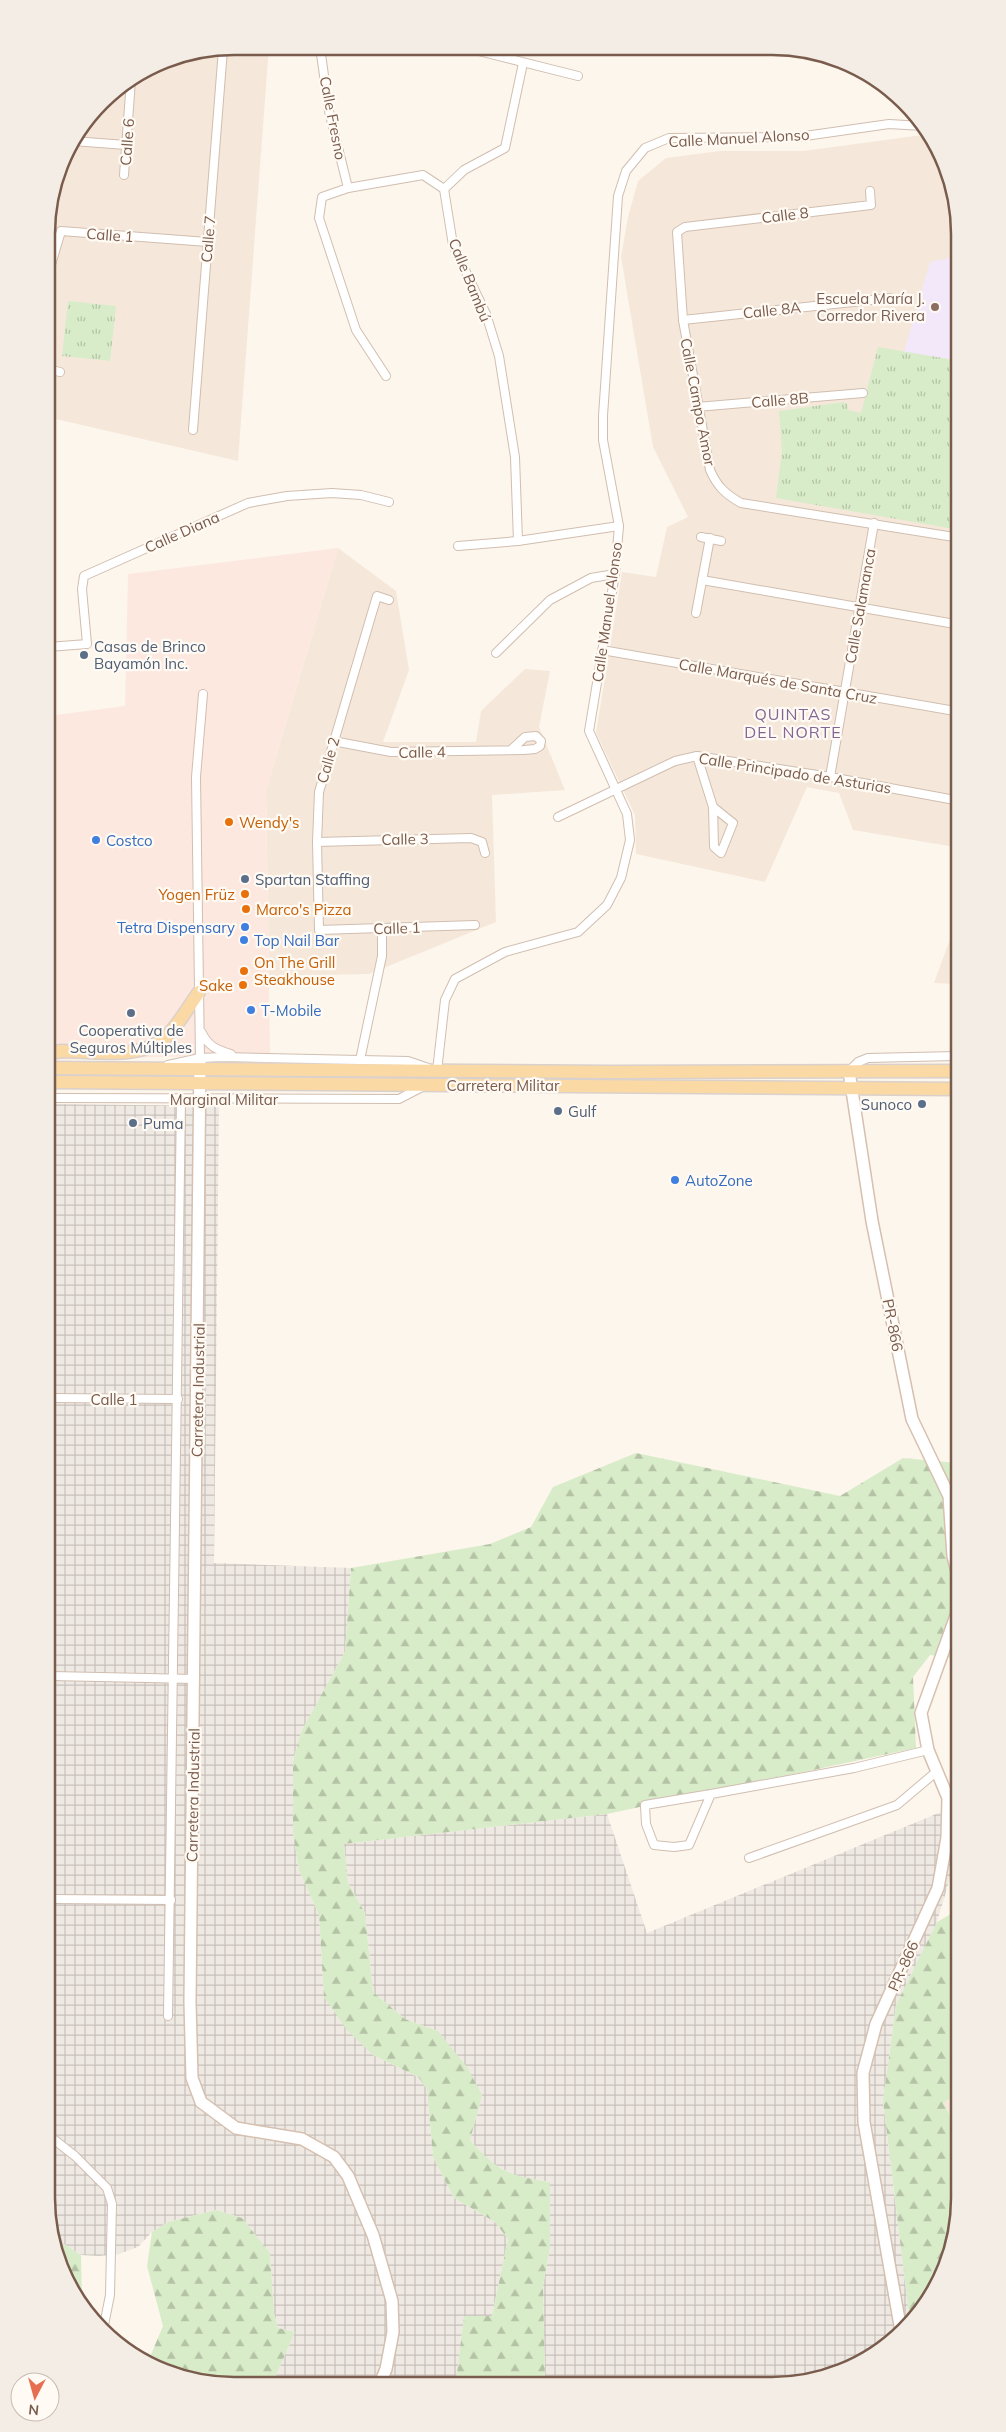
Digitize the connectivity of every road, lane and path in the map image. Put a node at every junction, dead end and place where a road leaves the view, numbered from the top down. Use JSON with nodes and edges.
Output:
{"nodes":[{"id":1,"x":222,"y":55,"type":"edge"},
{"id":2,"x":321,"y":55,"type":"edge"},
{"id":3,"x":494,"y":55,"type":"edge"},
{"id":4,"x":524,"y":63,"type":"junction"},
{"id":5,"x":578,"y":76,"type":"dead end"},
{"id":6,"x":130,"y":88,"type":"edge"},
{"id":7,"x":914,"y":125,"type":"edge"},
{"id":8,"x":81,"y":142,"type":"edge"},
{"id":9,"x":126,"y":145,"type":"junction"},
{"id":10,"x":124,"y":175,"type":"dead end"},
{"id":11,"x":348,"y":188,"type":"junction"},
{"id":12,"x":444,"y":189,"type":"junction"},
{"id":13,"x":870,"y":191,"type":"dead end"},
{"id":14,"x":685,"y":227,"type":"joint"},
{"id":15,"x":208,"y":242,"type":"junction"},
{"id":16,"x":55,"y":251,"type":"edge"},
{"id":17,"x":890,"y":298,"type":"dead end"},
{"id":18,"x":683,"y":320,"type":"junction"},
{"id":19,"x":55,"y":371,"type":"edge"},
{"id":20,"x":60,"y":372,"type":"dead end"},
{"id":21,"x":386,"y":376,"type":"dead end"},
{"id":22,"x":863,"y":394,"type":"dead end"},
{"id":23,"x":697,"y":407,"type":"junction"},
{"id":24,"x":193,"y":430,"type":"dead end"},
{"id":25,"x":389,"y":502,"type":"dead end"},
{"id":26,"x":874,"y":523,"type":"junction"},
{"id":27,"x":619,"y":526,"type":"junction"},
{"id":28,"x":951,"y":536,"type":"edge"},
{"id":29,"x":701,"y":537,"type":"dead end"},
{"id":30,"x":710,"y":538,"type":"junction"},
{"id":31,"x":518,"y":540,"type":"junction"},
{"id":32,"x":722,"y":541,"type":"dead end"},
{"id":33,"x":458,"y":546,"type":"dead end"},
{"id":34,"x":615,"y":574,"type":"junction"},
{"id":35,"x":702,"y":580,"type":"junction"},
{"id":36,"x":389,"y":600,"type":"dead end"},
{"id":37,"x":860,"y":607,"type":"junction"},
{"id":38,"x":696,"y":613,"type":"dead end"},
{"id":39,"x":951,"y":623,"type":"edge"},
{"id":40,"x":55,"y":646,"type":"edge"},
{"id":41,"x":602,"y":650,"type":"junction"},
{"id":42,"x":496,"y":653,"type":"dead end"},
{"id":43,"x":845,"y":692,"type":"junction"},
{"id":44,"x":203,"y":694,"type":"dead end"},
{"id":45,"x":951,"y":711,"type":"edge"},
{"id":46,"x":333,"y":741,"type":"junction"},
{"id":47,"x":511,"y":750,"type":"dead end"},
{"id":48,"x":697,"y":756,"type":"junction"},
{"id":49,"x":830,"y":777,"type":"junction"},
{"id":50,"x":617,"y":790,"type":"junction"},
{"id":51,"x":951,"y":799,"type":"edge"},
{"id":52,"x":713,"y":806,"type":"junction"},
{"id":53,"x":558,"y":818,"type":"dead end"},
{"id":54,"x":317,"y":842,"type":"junction"},
{"id":55,"x":484,"y":853,"type":"dead end"},
{"id":56,"x":475,"y":925,"type":"dead end"},
{"id":57,"x":382,"y":928,"type":"junction"},
{"id":58,"x":319,"y":930,"type":"joint"},
{"id":59,"x":199,"y":992,"type":"junction"},
{"id":60,"x":200,"y":1030,"type":"junction"},
{"id":61,"x":55,"y":1052,"type":"edge"},
{"id":62,"x":951,"y":1056,"type":"edge"},
{"id":63,"x":240,"y":1057,"type":"junction"},
{"id":64,"x":360,"y":1060,"type":"junction"},
{"id":65,"x":200,"y":1063,"type":"junction"},
{"id":66,"x":55,"y":1068,"type":"edge"},
{"id":67,"x":951,"y":1070,"type":"edge"},
{"id":68,"x":437,"y":1071,"type":"junction"},
{"id":69,"x":849,"y":1071,"type":"junction"},
{"id":70,"x":55,"y":1082,"type":"edge"},
{"id":71,"x":200,"y":1083,"type":"junction"},
{"id":72,"x":428,"y":1084,"type":"junction"},
{"id":73,"x":852,"y":1088,"type":"junction"},
{"id":74,"x":951,"y":1089,"type":"edge"},
{"id":75,"x":55,"y":1098,"type":"edge"},
{"id":76,"x":181,"y":1099,"type":"junction"},
{"id":77,"x":200,"y":1100,"type":"junction"},
{"id":78,"x":55,"y":1398,"type":"edge"},
{"id":79,"x":178,"y":1399,"type":"junction"},
{"id":80,"x":951,"y":1526,"type":"edge"},
{"id":81,"x":951,"y":1630,"type":"edge"},
{"id":82,"x":55,"y":1676,"type":"edge"},
{"id":83,"x":173,"y":1678,"type":"junction"},
{"id":84,"x":195,"y":1679,"type":"junction"},
{"id":85,"x":928,"y":1750,"type":"junction"},
{"id":86,"x":936,"y":1772,"type":"junction"},
{"id":87,"x":711,"y":1794,"type":"junction"},
{"id":88,"x":749,"y":1858,"type":"dead end"},
{"id":89,"x":55,"y":1899,"type":"edge"},
{"id":90,"x":171,"y":1900,"type":"junction"},
{"id":91,"x":168,"y":2016,"type":"dead end"},
{"id":92,"x":55,"y":2140,"type":"edge"},
{"id":93,"x":105,"y":2322,"type":"edge"},
{"id":94,"x":900,"y":2324,"type":"edge"},
{"id":95,"x":383,"y":2377,"type":"edge"}],
"edges":[{"from":1,"to":15,"type":"street","name":"Calle 7"},
{"from":2,"to":11,"type":"street","name":"Calle Fresno"},
{"from":3,"to":4,"type":"street"},
{"from":4,"to":5,"type":"street"},
{"from":4,"to":12,"type":"street"},
{"from":6,"to":9,"type":"street","name":"Calle 6"},
{"from":7,"to":27,"type":"street","name":"Calle Manuel Alonso"},
{"from":8,"to":9,"type":"street"},
{"from":9,"to":10,"type":"street","name":"Calle 6"},
{"from":11,"to":12,"type":"street"},
{"from":11,"to":21,"type":"street"},
{"from":12,"to":31,"type":"street","name":"Calle Bambú"},
{"from":13,"to":14,"type":"street","name":"Calle 8"},
{"from":14,"to":18,"type":"street","name":"Calle Campo Amor"},
{"from":15,"to":16,"type":"street","name":"Calle 1"},
{"from":15,"to":24,"type":"street","name":"Calle 7"},
{"from":17,"to":18,"type":"street","name":"Calle 8A"},
{"from":18,"to":23,"type":"street","name":"Calle Campo Amor"},
{"from":19,"to":20,"type":"street"},
{"from":22,"to":23,"type":"street","name":"Calle 8B"},
{"from":23,"to":26,"type":"street","name":"Calle Campo Amor"},
{"from":25,"to":40,"type":"street","name":"Calle Diana"},
{"from":26,"to":28,"type":"street","name":"Calle Campo Amor"},
{"from":26,"to":37,"type":"street","name":"Calle Salamanca"},
{"from":27,"to":31,"type":"street"},
{"from":27,"to":34,"type":"street","name":"Calle Manuel Alonso"},
{"from":29,"to":30,"type":"street"},
{"from":30,"to":32,"type":"street"},
{"from":30,"to":35,"type":"street"},
{"from":31,"to":33,"type":"street"},
{"from":34,"to":41,"type":"street","name":"Calle Manuel Alonso"},
{"from":34,"to":42,"type":"street"},
{"from":35,"to":37,"type":"street"},
{"from":35,"to":38,"type":"street"},
{"from":36,"to":46,"type":"street","name":"Calle 2"},
{"from":37,"to":39,"type":"street"},
{"from":37,"to":43,"type":"street","name":"Calle Salamanca"},
{"from":41,"to":43,"type":"street","name":"Calle Marqués de Santa Cruz"},
{"from":41,"to":50,"type":"street","name":"Calle Manuel Alonso"},
{"from":43,"to":45,"type":"street","name":"Calle Marqués de Santa Cruz"},
{"from":43,"to":49,"type":"street","name":"Calle Salamanca"},
{"from":44,"to":59,"type":"street"},
{"from":46,"to":47,"type":"street","name":"Calle 4"},
{"from":46,"to":54,"type":"street","name":"Calle 2"},
{"from":48,"to":49,"type":"street","name":"Calle Principado de Asturias"},
{"from":48,"to":50,"type":"street","name":"Calle Principado de Asturias"},
{"from":48,"to":52,"type":"street"},
{"from":49,"to":51,"type":"street","name":"Calle Principado de Asturias"},
{"from":50,"to":53,"type":"street","name":"Calle Principado de Asturias"},
{"from":50,"to":68,"type":"street","name":"Calle Manuel Alonso"},
{"from":52,"to":52,"type":"street"},
{"from":54,"to":55,"type":"street","name":"Calle 3"},
{"from":54,"to":58,"type":"street","name":"Calle 2"},
{"from":56,"to":57,"type":"street","name":"Calle 1"},
{"from":57,"to":58,"type":"street","name":"Calle 1"},
{"from":57,"to":64,"type":"street"},
{"from":59,"to":60,"type":"street"},
{"from":59,"to":61,"type":"main road"},
{"from":60,"to":63,"type":"street"},
{"from":60,"to":65,"type":"street"},
{"from":62,"to":69,"type":"street"},
{"from":63,"to":64,"type":"street"},
{"from":63,"to":65,"type":"street"},
{"from":64,"to":68,"type":"street"},
{"from":65,"to":66,"type":"main road","name":"Carretera Militar"},
{"from":65,"to":68,"type":"main road","name":"Carretera Militar"},
{"from":65,"to":71,"type":"street","name":"Carretera Industrial"},
{"from":67,"to":69,"type":"main road","name":"Carretera Militar"},
{"from":68,"to":69,"type":"main road","name":"Carretera Militar"},
{"from":69,"to":73,"type":"street","name":"PR-866","number":"PR-866"},
{"from":70,"to":71,"type":"main road","name":"Carretera Militar"},
{"from":71,"to":72,"type":"main road","name":"Carretera Militar"},
{"from":71,"to":77,"type":"street","name":"Carretera Industrial"},
{"from":72,"to":73,"type":"main road","name":"Carretera Militar"},
{"from":72,"to":77,"type":"street","name":"Marginal Militar"},
{"from":73,"to":74,"type":"main road","name":"Carretera Militar"},
{"from":73,"to":80,"type":"street","name":"PR-866","number":"PR-866"},
{"from":75,"to":76,"type":"street","name":"Marginal Militar"},
{"from":76,"to":77,"type":"street","name":"Marginal Militar"},
{"from":76,"to":79,"type":"street"},
{"from":77,"to":84,"type":"street","name":"Carretera Industrial"},
{"from":78,"to":79,"type":"street","name":"Calle 1"},
{"from":79,"to":83,"type":"street"},
{"from":81,"to":85,"type":"street","name":"PR-866","number":"PR-866"},
{"from":82,"to":83,"type":"street"},
{"from":83,"to":84,"type":"street"},
{"from":83,"to":90,"type":"street"},
{"from":84,"to":95,"type":"street","name":"Carretera Industrial"},
{"from":85,"to":86,"type":"street","name":"PR-866","number":"PR-866"},
{"from":85,"to":87,"type":"street"},
{"from":86,"to":88,"type":"street"},
{"from":86,"to":94,"type":"street","name":"PR-866","number":"PR-866"},
{"from":87,"to":87,"type":"street"},
{"from":89,"to":90,"type":"street"},
{"from":90,"to":91,"type":"street"},
{"from":92,"to":93,"type":"street"}]}
